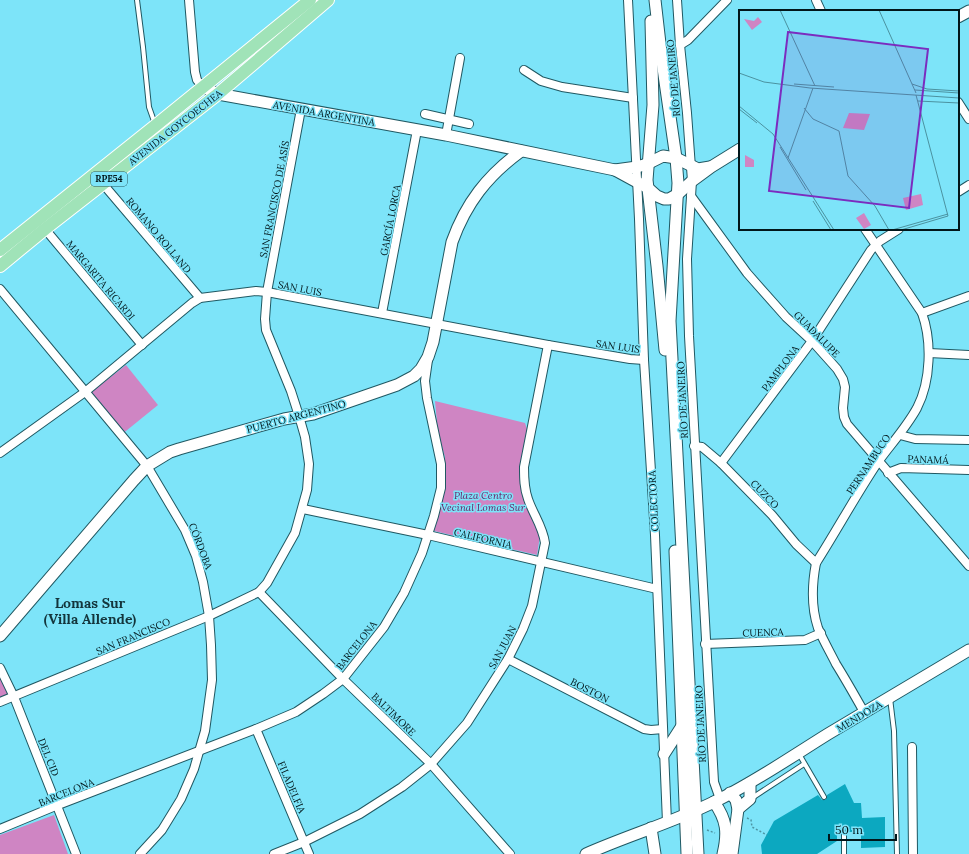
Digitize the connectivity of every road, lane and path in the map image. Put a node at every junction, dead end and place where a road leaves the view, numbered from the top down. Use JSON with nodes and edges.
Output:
{"nodes":[{"id":1,"x":137,"y":0,"type":"edge"},
{"id":2,"x":189,"y":0,"type":"edge"},
{"id":3,"x":328,"y":0,"type":"edge"},
{"id":4,"x":628,"y":0,"type":"edge"},
{"id":5,"x":650,"y":0,"type":"edge"},
{"id":6,"x":655,"y":0,"type":"edge"},
{"id":7,"x":677,"y":0,"type":"edge"},
{"id":8,"x":727,"y":0,"type":"edge"},
{"id":9,"x":816,"y":0,"type":"edge"},
{"id":10,"x":308,"y":1,"type":"edge"},
{"id":11,"x":821,"y":10,"type":"edge"},
{"id":12,"x":969,"y":11,"type":"edge"},
{"id":13,"x":959,"y":16,"type":"edge"},
{"id":14,"x":680,"y":45,"type":"junction"},
{"id":15,"x":460,"y":58,"type":"dead end"},
{"id":16,"x":524,"y":70,"type":"dead end"},
{"id":17,"x":203,"y":87,"type":"junction"},
{"id":18,"x":218,"y":94,"type":"junction"},
{"id":19,"x":633,"y":98,"type":"junction"},
{"id":20,"x":959,"y":104,"type":"edge"},
{"id":21,"x":301,"y":109,"type":"junction"},
{"id":22,"x":425,"y":114,"type":"dead end"},
{"id":23,"x":969,"y":119,"type":"edge"},
{"id":24,"x":448,"y":120,"type":"junction"},
{"id":25,"x":469,"y":124,"type":"dead end"},
{"id":26,"x":155,"y":126,"type":"junction"},
{"id":27,"x":417,"y":130,"type":"junction"},
{"id":28,"x":446,"y":135,"type":"junction"},
{"id":29,"x":521,"y":151,"type":"junction"},
{"id":30,"x":739,"y":151,"type":"edge"},
{"id":31,"x":676,"y":158,"type":"junction"},
{"id":32,"x":648,"y":164,"type":"junction"},
{"id":33,"x":690,"y":166,"type":"junction"},
{"id":34,"x":711,"y":167,"type":"junction"},
{"id":35,"x":636,"y":168,"type":"junction"},
{"id":36,"x":615,"y":170,"type":"junction"},
{"id":37,"x":637,"y":181,"type":"junction"},
{"id":38,"x":692,"y":181,"type":"junction"},
{"id":39,"x":103,"y":184,"type":"junction"},
{"id":40,"x":969,"y":185,"type":"edge"},
{"id":41,"x":648,"y":188,"type":"junction"},
{"id":42,"x":959,"y":191,"type":"edge"},
{"id":43,"x":678,"y":194,"type":"junction"},
{"id":44,"x":691,"y":196,"type":"junction"},
{"id":45,"x":45,"y":229,"type":"junction"},
{"id":46,"x":866,"y":230,"type":"edge"},
{"id":47,"x":897,"y":230,"type":"edge"},
{"id":48,"x":876,"y":244,"type":"junction"},
{"id":49,"x":0,"y":250,"type":"edge"},
{"id":50,"x":0,"y":266,"type":"edge"},
{"id":51,"x":0,"y":289,"type":"edge"},
{"id":52,"x":267,"y":292,"type":"junction"},
{"id":53,"x":969,"y":296,"type":"edge"},
{"id":54,"x":200,"y":298,"type":"junction"},
{"id":55,"x":382,"y":313,"type":"junction"},
{"id":56,"x":922,"y":313,"type":"junction"},
{"id":57,"x":437,"y":323,"type":"junction"},
{"id":58,"x":812,"y":341,"type":"junction"},
{"id":59,"x":142,"y":345,"type":"junction"},
{"id":60,"x":548,"y":345,"type":"junction"},
{"id":61,"x":929,"y":353,"type":"junction"},
{"id":62,"x":969,"y":355,"type":"edge"},
{"id":63,"x":428,"y":357,"type":"junction"},
{"id":64,"x":644,"y":360,"type":"junction"},
{"id":65,"x":85,"y":392,"type":"junction"},
{"id":66,"x":299,"y":416,"type":"junction"},
{"id":67,"x":900,"y":435,"type":"junction"},
{"id":68,"x":969,"y":440,"type":"edge"},
{"id":69,"x":694,"y":446,"type":"junction"},
{"id":70,"x":0,"y":453,"type":"edge"},
{"id":71,"x":879,"y":462,"type":"junction"},
{"id":72,"x":721,"y":464,"type":"junction"},
{"id":73,"x":147,"y":466,"type":"junction"},
{"id":74,"x":969,"y":470,"type":"edge"},
{"id":75,"x":888,"y":473,"type":"junction"},
{"id":76,"x":303,"y":509,"type":"junction"},
{"id":77,"x":428,"y":535,"type":"junction"},
{"id":78,"x":967,"y":560,"type":"edge"},
{"id":79,"x":542,"y":562,"type":"junction"},
{"id":80,"x":816,"y":563,"type":"junction"},
{"id":81,"x":657,"y":589,"type":"junction"},
{"id":82,"x":259,"y":592,"type":"junction"},
{"id":83,"x":209,"y":616,"type":"junction"},
{"id":84,"x":821,"y":633,"type":"junction"},
{"id":85,"x":0,"y":636,"type":"edge"},
{"id":86,"x":705,"y":644,"type":"junction"},
{"id":87,"x":969,"y":650,"type":"edge"},
{"id":88,"x":508,"y":659,"type":"junction"},
{"id":89,"x":0,"y":668,"type":"edge"},
{"id":90,"x":343,"y":679,"type":"junction"},
{"id":91,"x":14,"y":697,"type":"junction"},
{"id":92,"x":889,"y":698,"type":"junction"},
{"id":93,"x":0,"y":702,"type":"edge"},
{"id":94,"x":864,"y":712,"type":"junction"},
{"id":95,"x":682,"y":726,"type":"junction"},
{"id":96,"x":256,"y":728,"type":"junction"},
{"id":97,"x":664,"y":729,"type":"junction"},
{"id":98,"x":912,"y":747,"type":"dead end"},
{"id":99,"x":200,"y":749,"type":"junction"},
{"id":100,"x":798,"y":753,"type":"junction"},
{"id":101,"x":664,"y":754,"type":"junction"},
{"id":102,"x":431,"y":764,"type":"junction"},
{"id":103,"x":804,"y":764,"type":"junction"},
{"id":104,"x":750,"y":783,"type":"junction"},
{"id":105,"x":730,"y":794,"type":"junction"},
{"id":106,"x":824,"y":797,"type":"dead end"},
{"id":107,"x":750,"y":799,"type":"junction"},
{"id":108,"x":717,"y":801,"type":"junction"},
{"id":109,"x":58,"y":805,"type":"junction"},
{"id":110,"x":697,"y":810,"type":"junction"},
{"id":111,"x":741,"y":813,"type":"junction"},
{"id":112,"x":685,"y":815,"type":"junction"},
{"id":113,"x":667,"y":822,"type":"junction"},
{"id":114,"x":651,"y":828,"type":"junction"},
{"id":115,"x":0,"y":829,"type":"edge"},
{"id":116,"x":844,"y":832,"type":"dead end"},
{"id":117,"x":767,"y":835,"type":"dead end"},
{"id":118,"x":304,"y":842,"type":"junction"},
{"id":119,"x":591,"y":853,"type":"edge"},
{"id":120,"x":76,"y":854,"type":"edge"},
{"id":121,"x":140,"y":854,"type":"edge"},
{"id":122,"x":274,"y":854,"type":"edge"},
{"id":123,"x":309,"y":854,"type":"edge"},
{"id":124,"x":510,"y":854,"type":"edge"},
{"id":125,"x":655,"y":854,"type":"edge"},
{"id":126,"x":687,"y":854,"type":"edge"},
{"id":127,"x":698,"y":854,"type":"edge"},
{"id":128,"x":722,"y":854,"type":"edge"},
{"id":129,"x":732,"y":854,"type":"edge"},
{"id":130,"x":844,"y":854,"type":"edge"},
{"id":131,"x":897,"y":854,"type":"edge"},
{"id":132,"x":913,"y":854,"type":"edge"}],
"edges":[{"from":1,"to":26,"type":"lane"},
{"from":2,"to":17,"type":"street"},
{"from":3,"to":18,"type":"main road","name":"AVENIDA GOYCOECHEA","number":"RPE54"},
{"from":4,"to":19,"type":"street"},
{"from":5,"to":32,"type":"main road"},
{"from":6,"to":31,"type":"main road"},
{"from":7,"to":14,"type":"street","name":"RÍO DE JANEIRO"},
{"from":8,"to":14,"type":"street"},
{"from":9,"to":11,"type":"street"},
{"from":10,"to":17,"type":"main road","name":"AVENIDA GOYCOECHEA","number":"RPE54"},
{"from":12,"to":13,"type":"main road"},
{"from":14,"to":33,"type":"street","name":"RÍO DE JANEIRO"},
{"from":15,"to":24,"type":"street"},
{"from":16,"to":19,"type":"street"},
{"from":17,"to":18,"type":"main road","name":"AVENIDA ARGENTINA"},
{"from":17,"to":26,"type":"main road","name":"AVENIDA GOYCOECHEA","number":"RPE54"},
{"from":18,"to":21,"type":"main road","name":"AVENIDA ARGENTINA"},
{"from":18,"to":39,"type":"main road","name":"AVENIDA GOYCOECHEA","number":"RPE54"},
{"from":19,"to":35,"type":"street"},
{"from":20,"to":23,"type":"street"},
{"from":21,"to":27,"type":"main road","name":"AVENIDA ARGENTINA"},
{"from":21,"to":52,"type":"street","name":"SAN FRANCISCO DE ASÍS"},
{"from":22,"to":24,"type":"street"},
{"from":24,"to":25,"type":"street"},
{"from":24,"to":28,"type":"street"},
{"from":26,"to":49,"type":"main road","name":"AVENIDA GOYCOECHEA","number":"RPE54"},
{"from":27,"to":28,"type":"main road","name":"AVENIDA ARGENTINA"},
{"from":27,"to":55,"type":"street","name":"GARCÍA LORCA"},
{"from":28,"to":29,"type":"main road","name":"AVENIDA ARGENTINA"},
{"from":29,"to":36,"type":"main road","name":"AVENIDA ARGENTINA"},
{"from":29,"to":57,"type":"main road","name":"PUERTO ARGENTINO"},
{"from":30,"to":34,"type":"main road"},
{"from":31,"to":32,"type":"main road"},
{"from":31,"to":33,"type":"main road"},
{"from":31,"to":43,"type":"main road"},
{"from":32,"to":35,"type":"main road","name":"AVENIDA ARGENTINA"},
{"from":32,"to":41,"type":"main road"},
{"from":33,"to":34,"type":"main road"},
{"from":33,"to":38,"type":"street","name":"RÍO DE JANEIRO"},
{"from":34,"to":38,"type":"main road"},
{"from":35,"to":36,"type":"main road","name":"AVENIDA ARGENTINA"},
{"from":35,"to":37,"type":"street"},
{"from":36,"to":37,"type":"main road","name":"AVENIDA ARGENTINA"},
{"from":37,"to":41,"type":"main road","name":"AVENIDA ARGENTINA"},
{"from":37,"to":64,"type":"street","name":"COLECTORA"},
{"from":38,"to":43,"type":"main road"},
{"from":38,"to":44,"type":"street","name":"RÍO DE JANEIRO"},
{"from":39,"to":45,"type":"main road","name":"AVENIDA GOYCOECHEA","number":"RPE54"},
{"from":39,"to":54,"type":"street","name":"ROMANO ROLLAND"},
{"from":40,"to":42,"type":"street"},
{"from":41,"to":43,"type":"main road"},
{"from":41,"to":95,"type":"main road"},
{"from":43,"to":110,"type":"main road"},
{"from":44,"to":58,"type":"street","name":"GUADALUPE"},
{"from":44,"to":69,"type":"street","name":"RÍO DE JANEIRO"},
{"from":45,"to":50,"type":"main road","name":"AVENIDA GOYCOECHEA","number":"RPE54"},
{"from":45,"to":59,"type":"street","name":"MARGARITA RICARDI"},
{"from":46,"to":48,"type":"street","name":"PERNAMBUCO"},
{"from":47,"to":48,"type":"street","name":"PAMPLONA"},
{"from":48,"to":56,"type":"street","name":"PERNAMBUCO"},
{"from":48,"to":58,"type":"street","name":"PAMPLONA"},
{"from":51,"to":65,"type":"street","name":"CÓRDOBA"},
{"from":52,"to":54,"type":"street","name":"SAN LUIS"},
{"from":52,"to":55,"type":"street","name":"SAN LUIS"},
{"from":52,"to":66,"type":"street"},
{"from":53,"to":56,"type":"street"},
{"from":54,"to":59,"type":"street","name":"SAN LUIS"},
{"from":55,"to":57,"type":"street","name":"SAN LUIS"},
{"from":56,"to":61,"type":"street","name":"PERNAMBUCO"},
{"from":57,"to":60,"type":"street","name":"SAN LUIS"},
{"from":57,"to":63,"type":"main road","name":"PUERTO ARGENTINO"},
{"from":58,"to":71,"type":"street","name":"GUADALUPE"},
{"from":58,"to":72,"type":"street","name":"PAMPLONA"},
{"from":59,"to":65,"type":"street","name":"SAN LUIS"},
{"from":60,"to":64,"type":"street","name":"SAN LUIS"},
{"from":60,"to":79,"type":"street","name":"SAN JUAN"},
{"from":61,"to":62,"type":"street"},
{"from":61,"to":67,"type":"street","name":"PERNAMBUCO"},
{"from":63,"to":66,"type":"main road","name":"PUERTO ARGENTINO"},
{"from":63,"to":77,"type":"street","name":"BARCELONA"},
{"from":64,"to":81,"type":"street","name":"COLECTORA"},
{"from":65,"to":70,"type":"street","name":"SAN LUIS"},
{"from":65,"to":73,"type":"street","name":"CÓRDOBA"},
{"from":66,"to":73,"type":"main road","name":"PUERTO ARGENTINO"},
{"from":66,"to":76,"type":"street"},
{"from":67,"to":68,"type":"street"},
{"from":67,"to":71,"type":"street","name":"PERNAMBUCO"},
{"from":69,"to":72,"type":"street","name":"CUZCO"},
{"from":69,"to":86,"type":"street","name":"RÍO DE JANEIRO"},
{"from":71,"to":75,"type":"street","name":"GUADALUPE"},
{"from":71,"to":80,"type":"street","name":"PERNAMBUCO"},
{"from":72,"to":80,"type":"street","name":"CUZCO"},
{"from":73,"to":83,"type":"street","name":"CÓRDOBA"},
{"from":73,"to":85,"type":"main road","name":"PUERTO ARGENTINO"},
{"from":74,"to":75,"type":"street","name":"PANAMÁ"},
{"from":75,"to":78,"type":"street","name":"GUADALUPE"},
{"from":76,"to":77,"type":"street","name":"CALIFORNIA"},
{"from":76,"to":82,"type":"street"},
{"from":77,"to":79,"type":"street","name":"CALIFORNIA"},
{"from":77,"to":90,"type":"street","name":"BARCELONA"},
{"from":79,"to":81,"type":"street","name":"CALIFORNIA"},
{"from":79,"to":88,"type":"street","name":"SAN JUAN"},
{"from":80,"to":84,"type":"street","name":"PERNAMBUCO"},
{"from":81,"to":97,"type":"street","name":"COLECTORA"},
{"from":82,"to":83,"type":"street","name":"SAN FRANCISCO"},
{"from":82,"to":90,"type":"street","name":"BALTIMORE"},
{"from":83,"to":91,"type":"street","name":"SAN FRANCISCO"},
{"from":83,"to":99,"type":"street","name":"CÓRDOBA"},
{"from":84,"to":86,"type":"street","name":"CUENCA"},
{"from":84,"to":94,"type":"street","name":"PERNAMBUCO"},
{"from":86,"to":108,"type":"street","name":"RÍO DE JANEIRO"},
{"from":87,"to":92,"type":"main road","name":"MENDOZA"},
{"from":88,"to":97,"type":"street","name":"BOSTON"},
{"from":88,"to":102,"type":"street","name":"SAN JUAN"},
{"from":89,"to":91,"type":"street","name":"DEL CID"},
{"from":90,"to":96,"type":"street","name":"BARCELONA"},
{"from":90,"to":102,"type":"street","name":"BALTIMORE"},
{"from":91,"to":93,"type":"street"},
{"from":91,"to":109,"type":"street","name":"DEL CID"},
{"from":92,"to":94,"type":"main road","name":"MENDOZA"},
{"from":92,"to":131,"type":"lane"},
{"from":94,"to":100,"type":"main road","name":"MENDOZA"},
{"from":95,"to":101,"type":"main road"},
{"from":95,"to":112,"type":"main road"},
{"from":96,"to":99,"type":"street","name":"BARCELONA"},
{"from":96,"to":118,"type":"street","name":"FILADELFIA"},
{"from":97,"to":101,"type":"street","name":"COLECTORA"},
{"from":98,"to":132,"type":"street"},
{"from":99,"to":109,"type":"street","name":"BARCELONA"},
{"from":99,"to":121,"type":"street","name":"CÓRDOBA"},
{"from":100,"to":103,"type":"lane"},
{"from":100,"to":104,"type":"main road","name":"MENDOZA"},
{"from":101,"to":113,"type":"street","name":"COLECTORA"},
{"from":102,"to":118,"type":"street","name":"SAN JUAN"},
{"from":102,"to":124,"type":"street","name":"BALTIMORE"},
{"from":103,"to":106,"type":"lane"},
{"from":103,"to":107,"type":"lane"},
{"from":104,"to":105,"type":"main road","name":"MENDOZA"},
{"from":104,"to":107,"type":"main road"},
{"from":105,"to":108,"type":"main road","name":"MENDOZA"},
{"from":105,"to":111,"type":"main road"},
{"from":107,"to":111,"type":"main road"},
{"from":108,"to":110,"type":"main road","name":"MENDOZA"},
{"from":108,"to":128,"type":"main road"},
{"from":109,"to":115,"type":"street","name":"BARCELONA"},
{"from":109,"to":120,"type":"street","name":"DEL CID"},
{"from":110,"to":112,"type":"main road","name":"MENDOZA"},
{"from":110,"to":127,"type":"main road"},
{"from":111,"to":117,"type":"path"},
{"from":111,"to":129,"type":"main road"},
{"from":112,"to":113,"type":"main road","name":"MENDOZA"},
{"from":112,"to":126,"type":"main road"},
{"from":113,"to":114,"type":"main road"},
{"from":114,"to":119,"type":"main road"},
{"from":114,"to":125,"type":"main road"},
{"from":116,"to":130,"type":"lane"},
{"from":118,"to":122,"type":"street","name":"SAN JUAN"},
{"from":118,"to":123,"type":"street","name":"FILADELFIA"}]}
